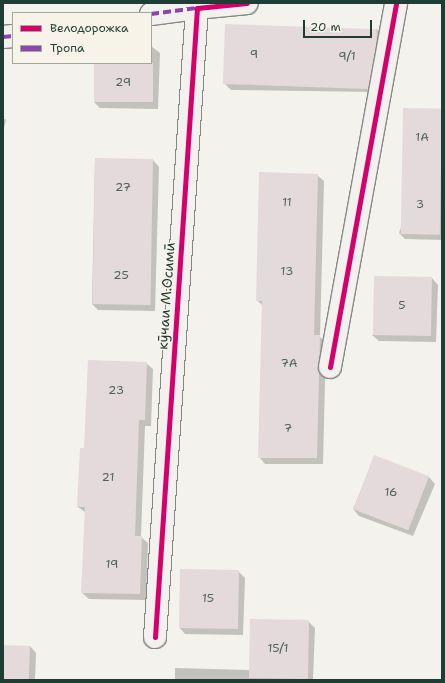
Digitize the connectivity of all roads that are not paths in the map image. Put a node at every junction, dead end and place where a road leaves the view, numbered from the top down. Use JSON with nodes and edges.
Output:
{"nodes":[{"id":1,"x":247,"y":3,"type":"edge"},
{"id":2,"x":396,"y":3,"type":"edge"},
{"id":3,"x":196,"y":8,"type":"junction"},
{"id":4,"x":152,"y":14,"type":"edge"},
{"id":5,"x":330,"y":367,"type":"dead end"},
{"id":6,"x":155,"y":637,"type":"dead end"}],
"edges":[{"from":1,"to":3,"type":"street"},
{"from":2,"to":5,"type":"street"},
{"from":3,"to":4,"type":"street"},
{"from":3,"to":6,"type":"street","name":"кӯчаи М.Осимӣ"}]}
